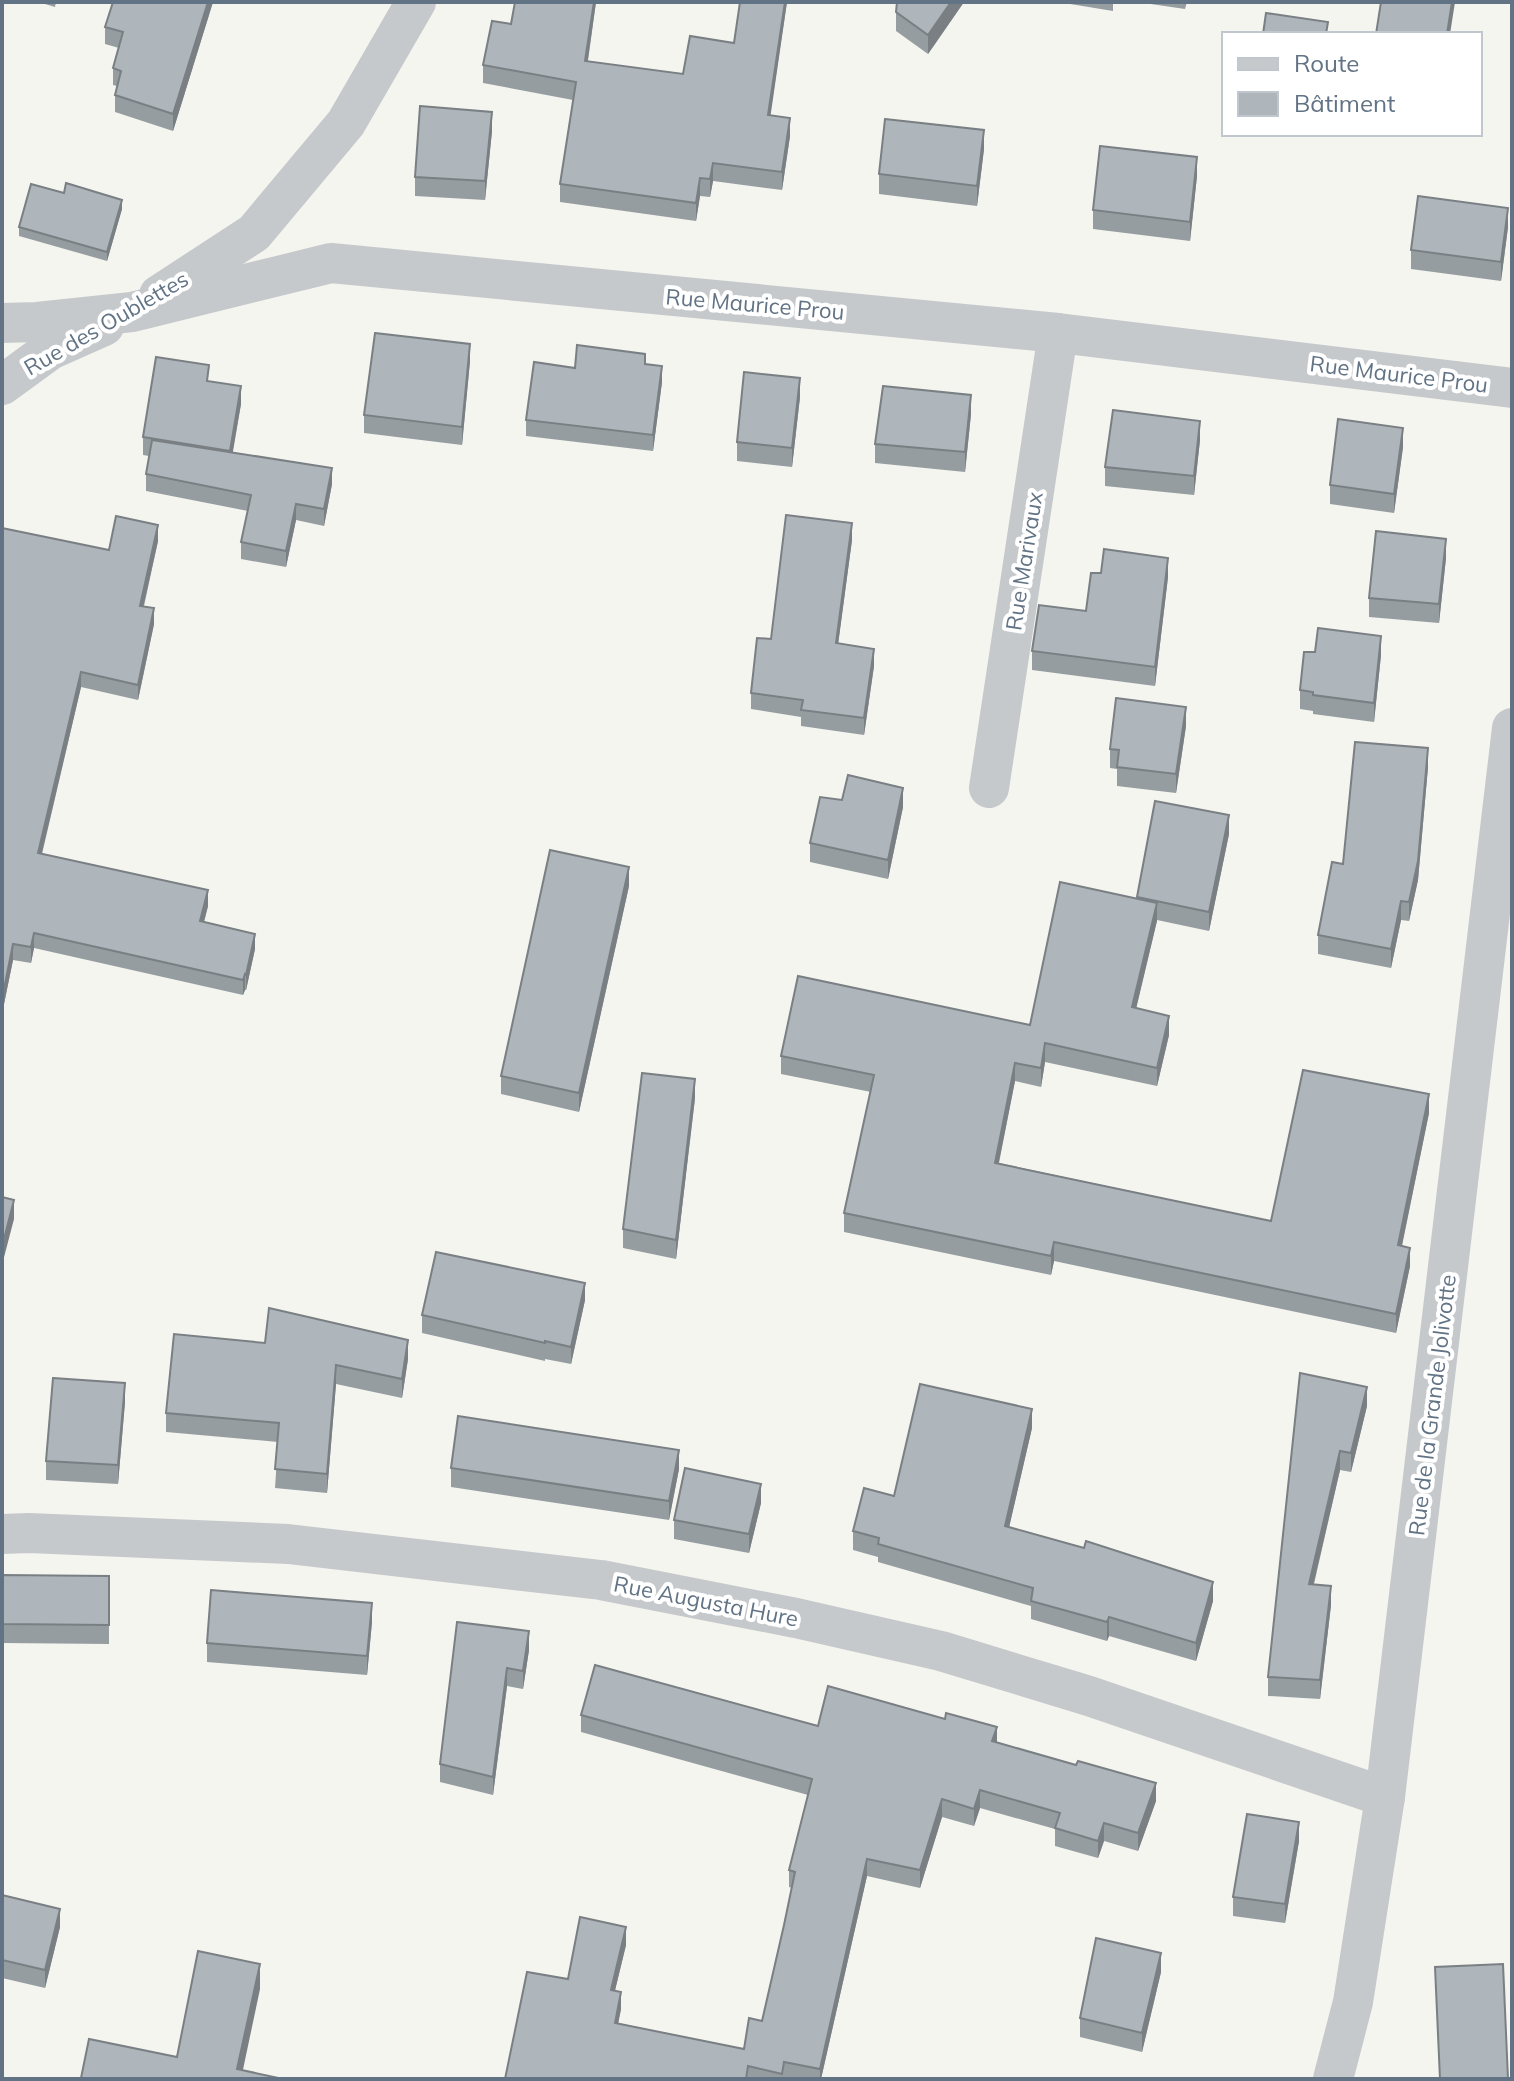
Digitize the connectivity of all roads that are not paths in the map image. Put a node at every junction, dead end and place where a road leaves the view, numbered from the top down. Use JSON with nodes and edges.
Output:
{"nodes":[{"id":1,"x":416,"y":2,"type":"edge"},
{"id":2,"x":132,"y":312,"type":"junction"},
{"id":3,"x":2,"y":323,"type":"edge"},
{"id":4,"x":1058,"y":333,"type":"junction"},
{"id":5,"x":2,"y":385,"type":"edge"},
{"id":6,"x":1512,"y":388,"type":"edge"},
{"id":7,"x":1512,"y":728,"type":"edge"},
{"id":8,"x":989,"y":788,"type":"dead end"},
{"id":9,"x":2,"y":1534,"type":"edge"},
{"id":10,"x":1385,"y":1797,"type":"junction"},
{"id":11,"x":1333,"y":2079,"type":"edge"}],
"edges":[{"from":1,"to":2,"type":"street","name":"Rue des Oublettes"},
{"from":2,"to":3,"type":"street","name":"Rue Maurice Prou"},
{"from":2,"to":4,"type":"street","name":"Rue Maurice Prou"},
{"from":2,"to":5,"type":"street","name":"Rue des Oublettes"},
{"from":4,"to":6,"type":"street","name":"Rue Maurice Prou"},
{"from":4,"to":8,"type":"street","name":"Rue Marivaux"},
{"from":7,"to":10,"type":"street","name":"Rue de la Grande Jolivotte"},
{"from":9,"to":10,"type":"street","name":"Rue Augusta Hure"},
{"from":10,"to":11,"type":"street","name":"Rue de la Grande Jolivotte"}]}
